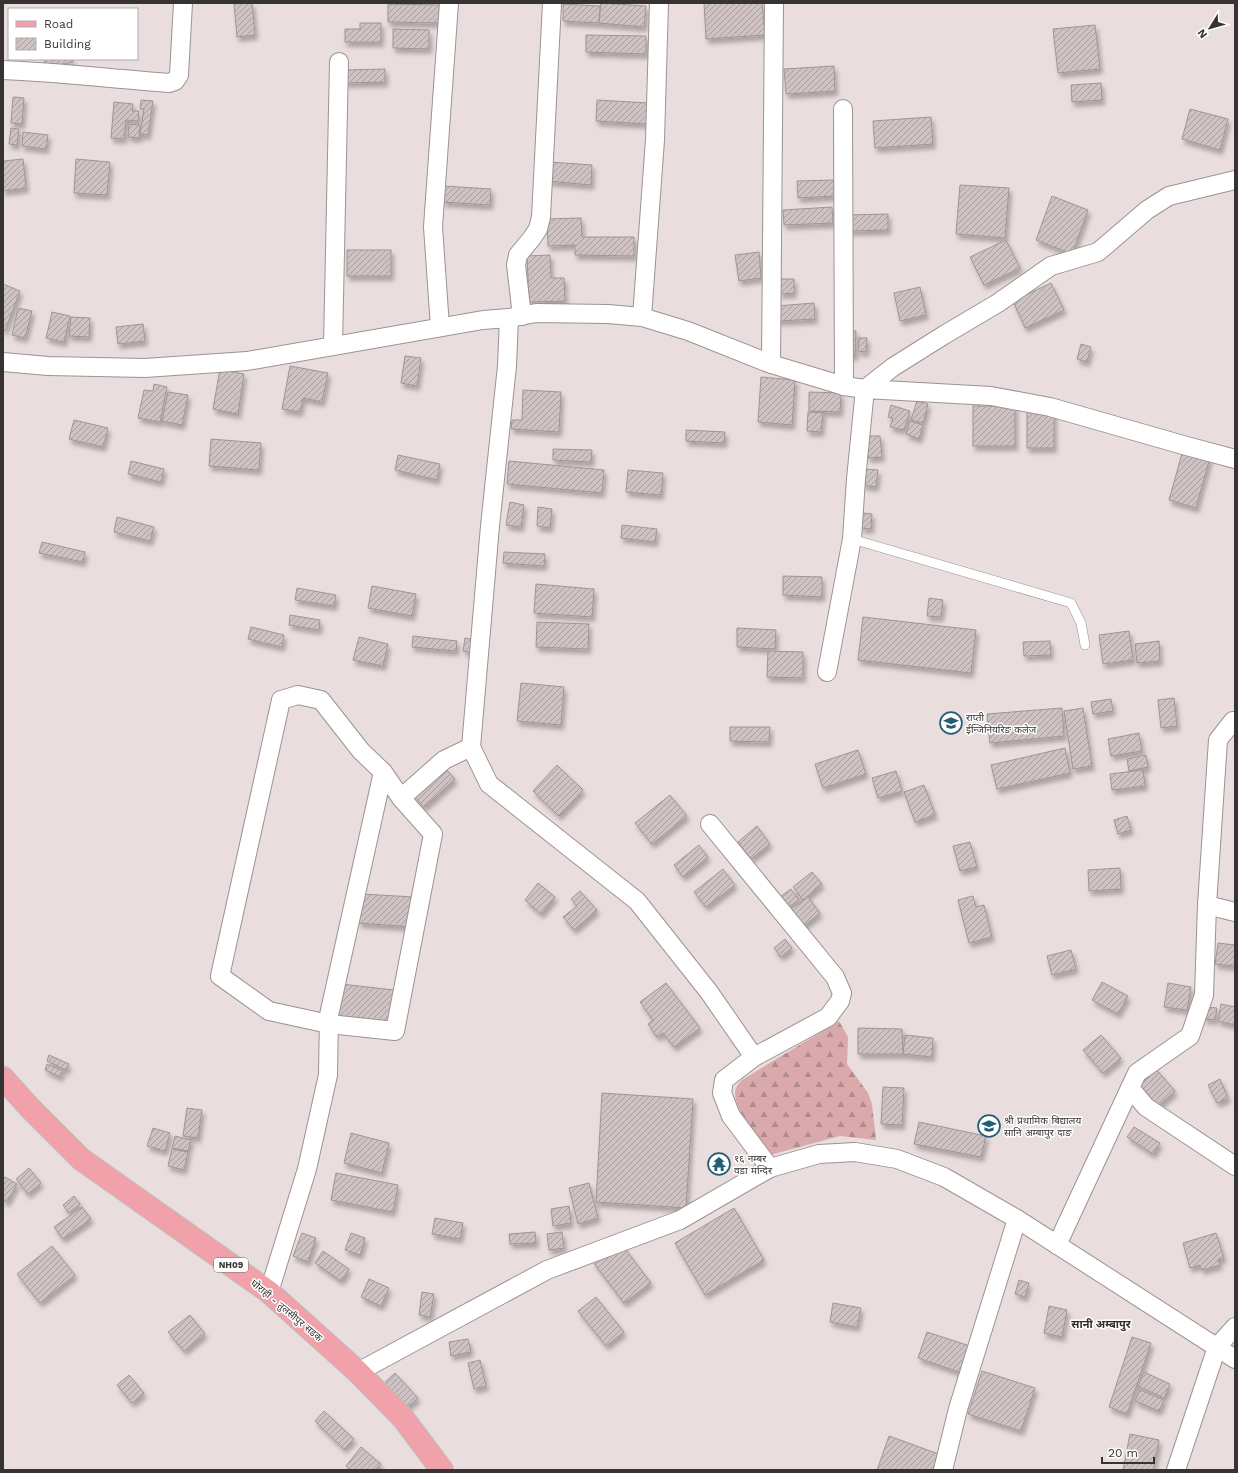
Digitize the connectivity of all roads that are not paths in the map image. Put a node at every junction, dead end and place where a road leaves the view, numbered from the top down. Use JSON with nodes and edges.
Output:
{"nodes":[{"id":1,"x":183,"y":3,"type":"edge"},
{"id":2,"x":449,"y":3,"type":"edge"},
{"id":3,"x":552,"y":3,"type":"edge"},
{"id":4,"x":659,"y":3,"type":"edge"},
{"id":5,"x":774,"y":3,"type":"edge"},
{"id":6,"x":339,"y":62,"type":"dead end"},
{"id":7,"x":3,"y":70,"type":"edge"},
{"id":8,"x":842,"y":109,"type":"dead end"},
{"id":9,"x":1235,"y":180,"type":"edge"},
{"id":10,"x":516,"y":317,"type":"junction"},
{"id":11,"x":642,"y":317,"type":"junction"},
{"id":12,"x":440,"y":327,"type":"junction"},
{"id":13,"x":333,"y":346,"type":"junction"},
{"id":14,"x":3,"y":362,"type":"edge"},
{"id":15,"x":771,"y":364,"type":"junction"},
{"id":16,"x":844,"y":386,"type":"junction"},
{"id":17,"x":865,"y":389,"type":"junction"},
{"id":18,"x":1235,"y":458,"type":"edge"},
{"id":19,"x":852,"y":539,"type":"junction"},
{"id":20,"x":1086,"y":645,"type":"dead end"},
{"id":21,"x":827,"y":672,"type":"dead end"},
{"id":22,"x":1235,"y":721,"type":"edge"},
{"id":23,"x":471,"y":747,"type":"junction"},
{"id":24,"x":383,"y":772,"type":"junction"},
{"id":25,"x":401,"y":798,"type":"junction"},
{"id":26,"x":710,"y":824,"type":"dead end"},
{"id":27,"x":1207,"y":905,"type":"junction"},
{"id":28,"x":1235,"y":912,"type":"edge"},
{"id":29,"x":329,"y":1024,"type":"junction"},
{"id":30,"x":754,"y":1057,"type":"junction"},
{"id":31,"x":3,"y":1078,"type":"edge"},
{"id":32,"x":1130,"y":1088,"type":"junction"},
{"id":33,"x":1235,"y":1166,"type":"edge"},
{"id":34,"x":770,"y":1168,"type":"junction"},
{"id":35,"x":1017,"y":1219,"type":"junction"},
{"id":36,"x":1057,"y":1245,"type":"junction"},
{"id":37,"x":269,"y":1292,"type":"junction"},
{"id":38,"x":1235,"y":1327,"type":"edge"},
{"id":39,"x":1217,"y":1347,"type":"junction"},
{"id":40,"x":1235,"y":1359,"type":"edge"},
{"id":41,"x":358,"y":1372,"type":"junction"},
{"id":42,"x":442,"y":1470,"type":"edge"},
{"id":43,"x":943,"y":1470,"type":"edge"},
{"id":44,"x":1176,"y":1470,"type":"edge"}],
"edges":[{"from":1,"to":7,"type":"street"},
{"from":2,"to":12,"type":"street"},
{"from":3,"to":10,"type":"street"},
{"from":4,"to":11,"type":"street"},
{"from":5,"to":15,"type":"street"},
{"from":6,"to":13,"type":"street"},
{"from":8,"to":16,"type":"street"},
{"from":9,"to":17,"type":"street"},
{"from":10,"to":11,"type":"street"},
{"from":10,"to":12,"type":"street"},
{"from":10,"to":23,"type":"street"},
{"from":11,"to":15,"type":"street"},
{"from":12,"to":13,"type":"street"},
{"from":13,"to":14,"type":"street"},
{"from":15,"to":16,"type":"street"},
{"from":16,"to":17,"type":"street"},
{"from":17,"to":18,"type":"street"},
{"from":17,"to":19,"type":"street"},
{"from":19,"to":20,"type":"lane"},
{"from":19,"to":21,"type":"street"},
{"from":22,"to":27,"type":"street"},
{"from":23,"to":25,"type":"street"},
{"from":23,"to":30,"type":"street"},
{"from":24,"to":25,"type":"street"},
{"from":24,"to":29,"type":"street"},
{"from":24,"to":29,"type":"street"},
{"from":25,"to":29,"type":"street"},
{"from":26,"to":30,"type":"street"},
{"from":27,"to":28,"type":"street"},
{"from":27,"to":32,"type":"street"},
{"from":29,"to":37,"type":"street"},
{"from":30,"to":34,"type":"street"},
{"from":31,"to":37,"type":"main road","name":"घोराही - तुलसीपुर सडक","number":"NH09"},
{"from":32,"to":33,"type":"street"},
{"from":32,"to":36,"type":"street"},
{"from":34,"to":35,"type":"street"},
{"from":34,"to":41,"type":"street"},
{"from":35,"to":36,"type":"street"},
{"from":35,"to":43,"type":"street"},
{"from":36,"to":39,"type":"street"},
{"from":37,"to":41,"type":"main road","name":"घोराही - तुलसीपुर सडक","number":"NH09"},
{"from":38,"to":39,"type":"street"},
{"from":39,"to":40,"type":"street"},
{"from":39,"to":44,"type":"street"},
{"from":41,"to":42,"type":"main road","name":"घोराही - तुलसीपुर सडक","number":"NH09"}]}
